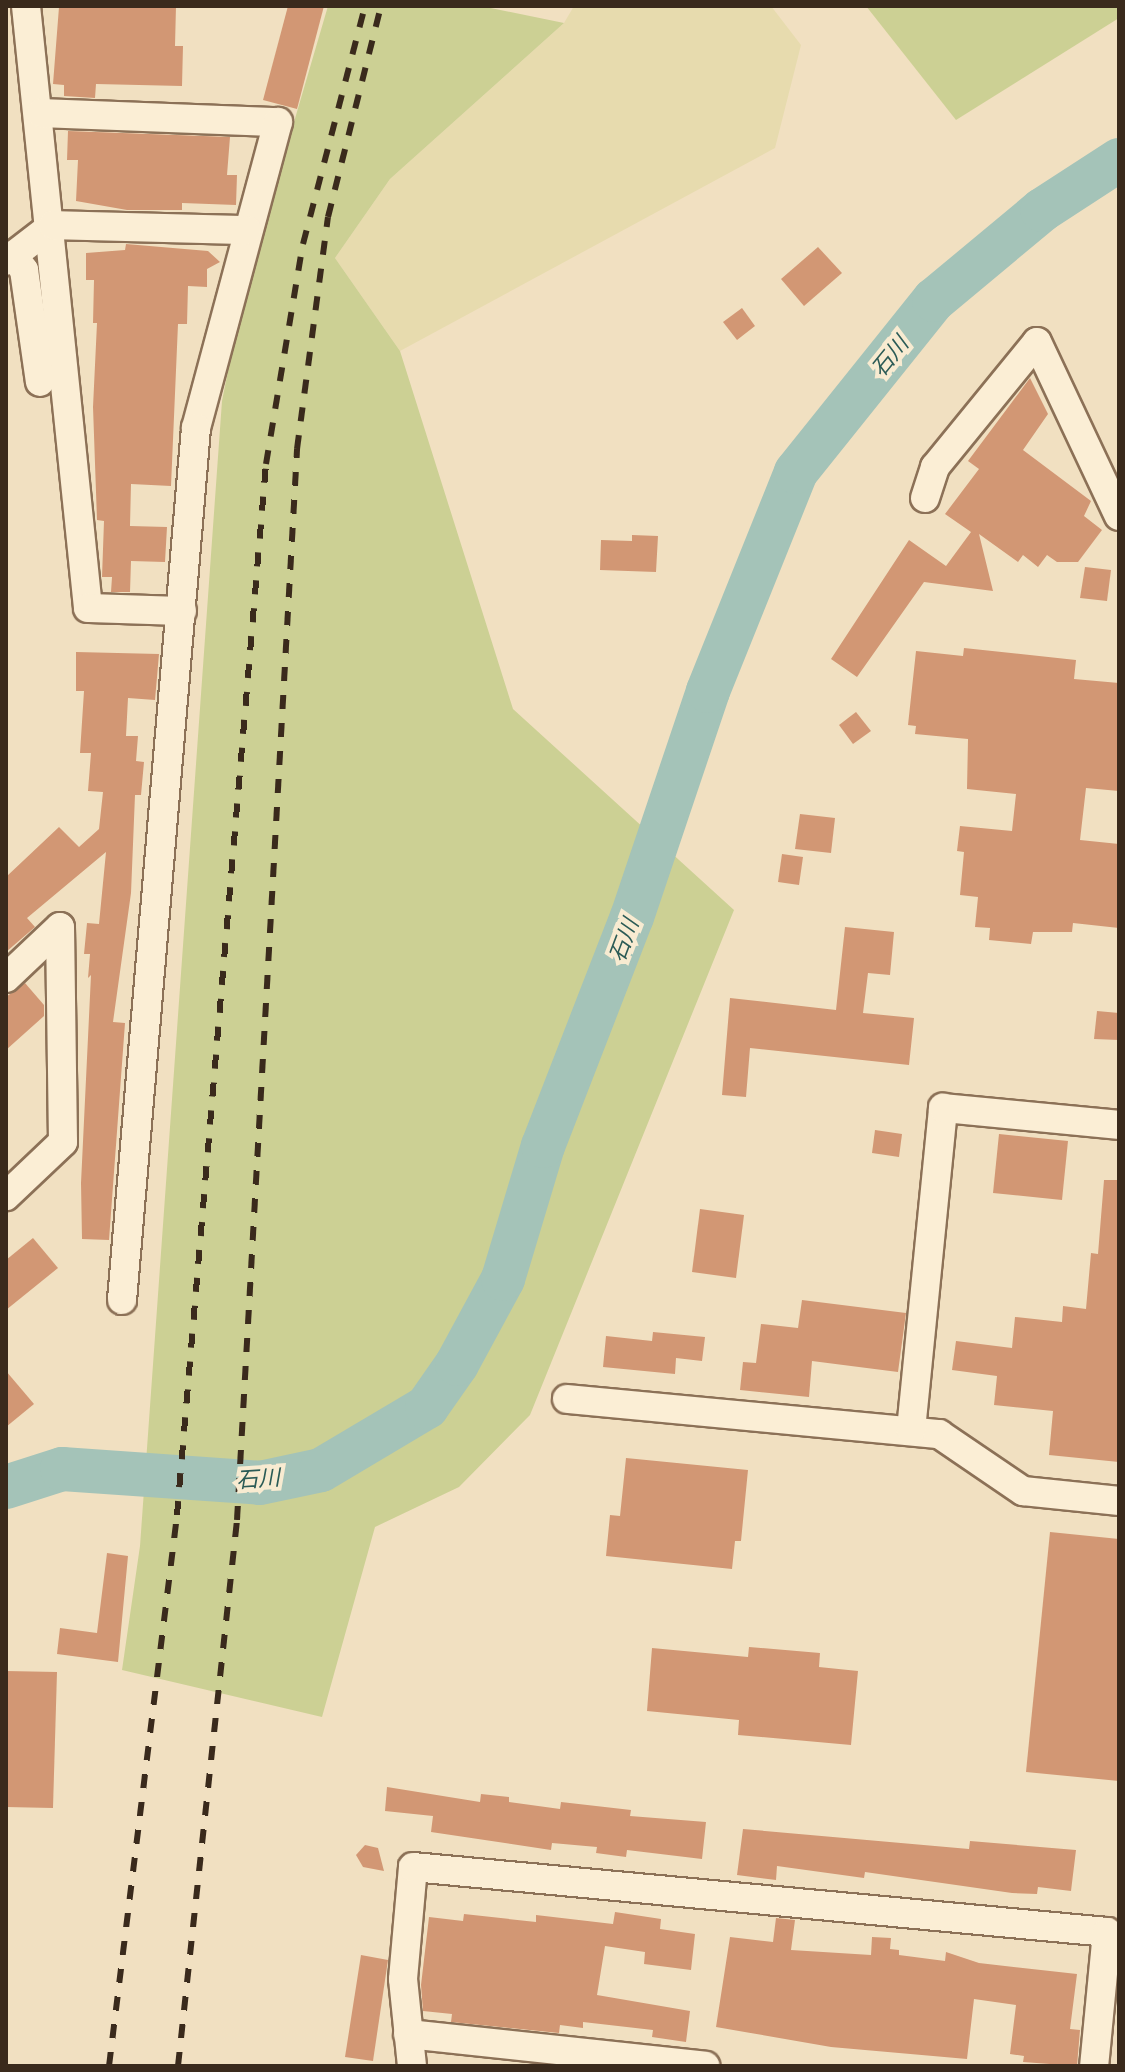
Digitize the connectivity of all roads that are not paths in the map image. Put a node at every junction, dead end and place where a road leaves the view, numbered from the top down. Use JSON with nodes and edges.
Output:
{"nodes":[{"id":1,"x":26,"y":6,"type":"edge"},
{"id":2,"x":41,"y":113,"type":"junction"},
{"id":3,"x":53,"y":225,"type":"junction"},
{"id":4,"x":247,"y":230,"type":"junction"},
{"id":5,"x":10,"y":258,"type":"edge"},
{"id":6,"x":40,"y":382,"type":"dead end"},
{"id":7,"x":925,"y":498,"type":"dead end"},
{"id":8,"x":1119,"y":516,"type":"edge"},
{"id":9,"x":182,"y":611,"type":"junction"},
{"id":10,"x":6,"y":978,"type":"edge"},
{"id":11,"x":1119,"y":1125,"type":"edge"},
{"id":12,"x":6,"y":1196,"type":"edge"},
{"id":13,"x":122,"y":1300,"type":"dead end"},
{"id":14,"x":567,"y":1399,"type":"dead end"},
{"id":15,"x":911,"y":1430,"type":"junction"},
{"id":16,"x":1119,"y":1501,"type":"edge"},
{"id":17,"x":1110,"y":2000,"type":"edge"},
{"id":18,"x":408,"y":2034,"type":"junction"},
{"id":19,"x":412,"y":2066,"type":"edge"},
{"id":20,"x":705,"y":2066,"type":"edge"},
{"id":21,"x":1094,"y":2066,"type":"edge"}],
"edges":[{"from":1,"to":2,"type":"street"},
{"from":2,"to":3,"type":"street"},
{"from":2,"to":4,"type":"street"},
{"from":3,"to":4,"type":"street"},
{"from":3,"to":5,"type":"street"},
{"from":3,"to":9,"type":"street"},
{"from":4,"to":9,"type":"street"},
{"from":5,"to":6,"type":"street"},
{"from":7,"to":8,"type":"street"},
{"from":9,"to":13,"type":"street"},
{"from":10,"to":12,"type":"street"},
{"from":11,"to":15,"type":"street"},
{"from":14,"to":15,"type":"street"},
{"from":15,"to":16,"type":"street"},
{"from":17,"to":18,"type":"street"},
{"from":17,"to":21,"type":"street"},
{"from":18,"to":19,"type":"street"},
{"from":18,"to":20,"type":"street"}]}
